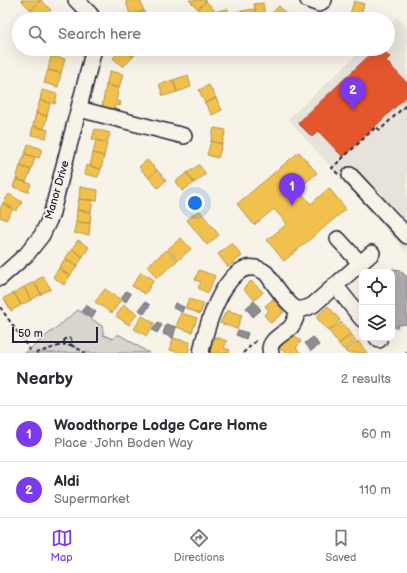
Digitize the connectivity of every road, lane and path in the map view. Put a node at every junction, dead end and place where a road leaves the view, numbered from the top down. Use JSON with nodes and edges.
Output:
{"nodes":[{"id":1,"x":76,"y":0,"type":"edge"},
{"id":2,"x":308,"y":0,"type":"edge"},
{"id":3,"x":324,"y":0,"type":"edge"},
{"id":4,"x":88,"y":12,"type":"edge"},
{"id":5,"x":92,"y":56,"type":"edge"},
{"id":6,"x":406,"y":106,"type":"edge"},
{"id":7,"x":78,"y":109,"type":"junction"},
{"id":8,"x":184,"y":136,"type":"dead end"},
{"id":9,"x":344,"y":174,"type":"joint"},
{"id":10,"x":407,"y":236,"type":"edge"},
{"id":11,"x":338,"y":239,"type":"dead end"},
{"id":12,"x":372,"y":252,"type":"dead end"},
{"id":13,"x":360,"y":263,"type":"junction"},
{"id":14,"x":0,"y":278,"type":"edge"},
{"id":15,"x":335,"y":285,"type":"junction"},
{"id":16,"x":0,"y":307,"type":"edge"},
{"id":17,"x":298,"y":309,"type":"junction"},
{"id":18,"x":359,"y":315,"type":"edge"},
{"id":19,"x":65,"y":344,"type":"junction"},
{"id":20,"x":71,"y":345,"type":"junction"},
{"id":21,"x":32,"y":353,"type":"edge"},
{"id":22,"x":36,"y":353,"type":"edge"},
{"id":23,"x":86,"y":353,"type":"edge"},
{"id":24,"x":201,"y":353,"type":"edge"},
{"id":25,"x":271,"y":353,"type":"edge"}],
"edges":[{"from":1,"to":4,"type":"street"},
{"from":2,"to":3,"type":"street"},
{"from":5,"to":7,"type":"street","name":"Manor Drive"},
{"from":6,"to":9,"type":"path"},
{"from":7,"to":8,"type":"street"},
{"from":7,"to":14,"type":"street","name":"Manor Drive"},
{"from":9,"to":10,"type":"street"},
{"from":11,"to":13,"type":"street"},
{"from":12,"to":13,"type":"street"},
{"from":13,"to":15,"type":"street"},
{"from":15,"to":17,"type":"street"},
{"from":15,"to":18,"type":"street"},
{"from":16,"to":21,"type":"path"},
{"from":17,"to":24,"type":"street"},
{"from":17,"to":25,"type":"street"},
{"from":19,"to":20,"type":"path"},
{"from":19,"to":20,"type":"path"},
{"from":19,"to":22,"type":"path"},
{"from":20,"to":23,"type":"path"}]}
